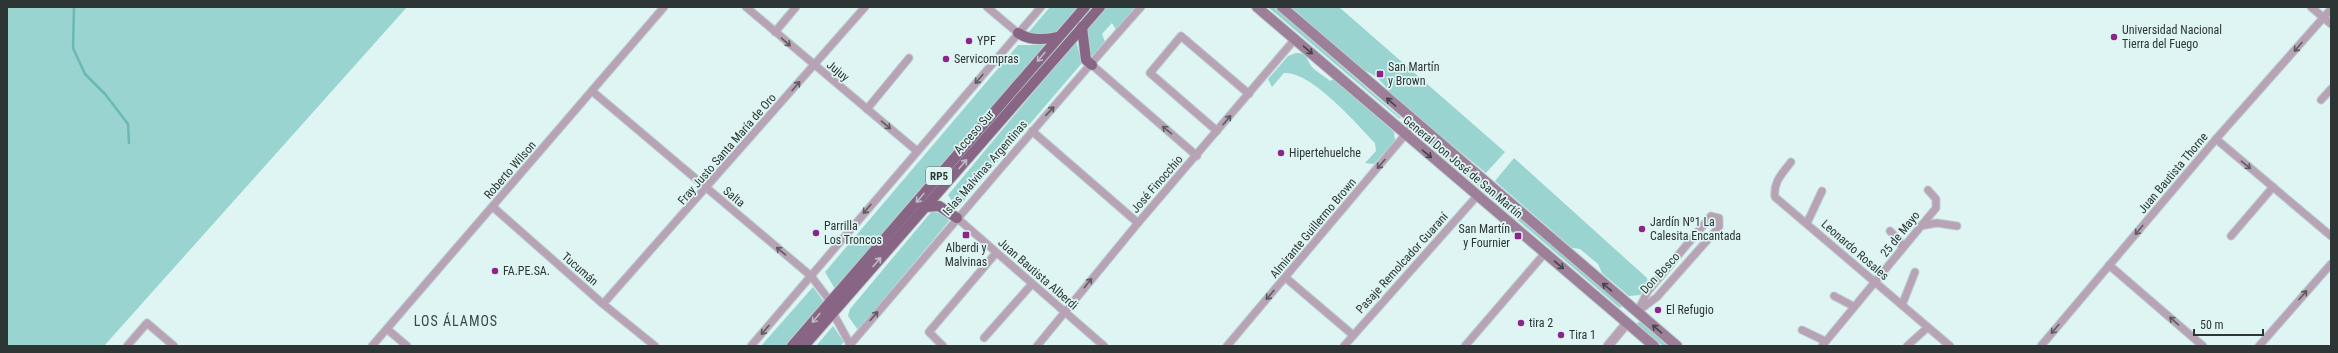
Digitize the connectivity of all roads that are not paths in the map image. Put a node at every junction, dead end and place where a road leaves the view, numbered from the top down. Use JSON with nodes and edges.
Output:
{"nodes":[{"id":1,"x":664,"y":7,"type":"edge"},
{"id":2,"x":746,"y":7,"type":"edge"},
{"id":3,"x":796,"y":7,"type":"edge"},
{"id":4,"x":865,"y":7,"type":"edge"},
{"id":5,"x":987,"y":7,"type":"edge"},
{"id":6,"x":1041,"y":7,"type":"edge"},
{"id":7,"x":1085,"y":7,"type":"edge"},
{"id":8,"x":1100,"y":7,"type":"edge"},
{"id":9,"x":1141,"y":7,"type":"edge"},
{"id":10,"x":1257,"y":7,"type":"edge"},
{"id":11,"x":1282,"y":7,"type":"edge"},
{"id":12,"x":2311,"y":7,"type":"edge"},
{"id":13,"x":2331,"y":9,"type":"edge"},
{"id":14,"x":2324,"y":17,"type":"junction"},
{"id":15,"x":2331,"y":24,"type":"edge"},
{"id":16,"x":1082,"y":27,"type":"junction"},
{"id":17,"x":775,"y":32,"type":"junction"},
{"id":18,"x":1018,"y":34,"type":"junction"},
{"id":19,"x":1057,"y":37,"type":"junction"},
{"id":20,"x":1295,"y":39,"type":"junction"},
{"id":21,"x":909,"y":58,"type":"dead end"},
{"id":22,"x":1092,"y":65,"type":"junction"},
{"id":23,"x":814,"y":66,"type":"junction"},
{"id":24,"x":2331,"y":89,"type":"edge"},
{"id":25,"x":592,"y":90,"type":"junction"},
{"id":26,"x":1249,"y":94,"type":"junction"},
{"id":27,"x":2322,"y":100,"type":"dead end"},
{"id":28,"x":867,"y":109,"type":"junction"},
{"id":29,"x":1415,"y":123,"type":"junction"},
{"id":30,"x":1032,"y":131,"type":"junction"},
{"id":31,"x":1218,"y":131,"type":"junction"},
{"id":32,"x":1406,"y":135,"type":"junction"},
{"id":33,"x":2216,"y":139,"type":"junction"},
{"id":34,"x":917,"y":151,"type":"junction"},
{"id":35,"x":1197,"y":156,"type":"junction"},
{"id":36,"x":1791,"y":162,"type":"dead end"},
{"id":37,"x":2273,"y":187,"type":"junction"},
{"id":38,"x":706,"y":189,"type":"junction"},
{"id":39,"x":1928,"y":190,"type":"dead end"},
{"id":40,"x":1822,"y":191,"type":"dead end"},
{"id":41,"x":1477,"y":196,"type":"junction"},
{"id":42,"x":492,"y":206,"type":"junction"},
{"id":43,"x":924,"y":207,"type":"junction"},
{"id":44,"x":957,"y":218,"type":"junction"},
{"id":45,"x":1138,"y":223,"type":"junction"},
{"id":46,"x":1807,"y":223,"type":"junction"},
{"id":47,"x":1920,"y":226,"type":"junction"},
{"id":48,"x":1957,"y":226,"type":"dead end"},
{"id":49,"x":1890,"y":232,"type":"dead end"},
{"id":50,"x":2231,"y":236,"type":"dead end"},
{"id":51,"x":2331,"y":236,"type":"edge"},
{"id":52,"x":1902,"y":247,"type":"junction"},
{"id":53,"x":996,"y":253,"type":"junction"},
{"id":54,"x":1544,"y":253,"type":"junction"},
{"id":55,"x":2331,"y":264,"type":"edge"},
{"id":56,"x":2109,"y":265,"type":"junction"},
{"id":57,"x":1915,"y":272,"type":"dead end"},
{"id":58,"x":810,"y":276,"type":"junction"},
{"id":59,"x":1286,"y":278,"type":"junction"},
{"id":60,"x":1875,"y":282,"type":"junction"},
{"id":61,"x":1032,"y":284,"type":"junction"},
{"id":62,"x":1834,"y":296,"type":"dead end"},
{"id":63,"x":830,"y":301,"type":"junction"},
{"id":64,"x":603,"y":304,"type":"junction"},
{"id":65,"x":1902,"y":305,"type":"junction"},
{"id":66,"x":1853,"y":306,"type":"junction"},
{"id":67,"x":1065,"y":312,"type":"junction"},
{"id":68,"x":1637,"y":312,"type":"junction"},
{"id":69,"x":833,"y":313,"type":"junction"},
{"id":70,"x":1628,"y":323,"type":"junction"},
{"id":71,"x":1927,"y":328,"type":"junction"},
{"id":72,"x":387,"y":329,"type":"junction"},
{"id":73,"x":1802,"y":330,"type":"dead end"},
{"id":74,"x":1353,"y":335,"type":"junction"},
{"id":75,"x":984,"y":338,"type":"dead end"},
{"id":76,"x":1823,"y":344,"type":"edge"},
{"id":77,"x":127,"y":346,"type":"edge"},
{"id":78,"x":174,"y":346,"type":"edge"},
{"id":79,"x":372,"y":346,"type":"edge"},
{"id":80,"x":407,"y":346,"type":"edge"},
{"id":81,"x":655,"y":346,"type":"edge"},
{"id":82,"x":751,"y":346,"type":"edge"},
{"id":83,"x":792,"y":346,"type":"edge"},
{"id":84,"x":804,"y":346,"type":"edge"},
{"id":85,"x":850,"y":346,"type":"edge"},
{"id":86,"x":944,"y":346,"type":"edge"},
{"id":87,"x":1037,"y":346,"type":"edge"},
{"id":88,"x":1104,"y":346,"type":"edge"},
{"id":89,"x":1227,"y":346,"type":"edge"},
{"id":90,"x":1344,"y":346,"type":"edge"},
{"id":91,"x":1465,"y":346,"type":"edge"},
{"id":92,"x":1608,"y":346,"type":"edge"},
{"id":93,"x":1654,"y":346,"type":"edge"},
{"id":94,"x":1677,"y":346,"type":"edge"},
{"id":95,"x":1907,"y":346,"type":"edge"},
{"id":96,"x":1950,"y":346,"type":"edge"},
{"id":97,"x":2041,"y":346,"type":"edge"},
{"id":98,"x":2203,"y":346,"type":"edge"},
{"id":99,"x":2259,"y":346,"type":"edge"}],
"edges":[{"from":1,"to":25,"type":"street","name":"Roberto Wilson"},
{"from":2,"to":17,"type":"street","name":"Jujuy"},
{"from":3,"to":17,"type":"street"},
{"from":4,"to":23,"type":"street","name":"Fray Justo Santa María de Oro"},
{"from":5,"to":18,"type":"street"},
{"from":6,"to":18,"type":"street"},
{"from":7,"to":19,"type":"main road","name":"Acceso Sur","number":"RP5"},
{"from":8,"to":16,"type":"main road","name":"Acceso Sur","number":"RP5"},
{"from":9,"to":22,"type":"street","name":"Islas Malvinas Argentinas"},
{"from":10,"to":20,"type":"main road","name":"General Don José de San Martín"},
{"from":29,"to":11,"type":"main road","name":"General Don José de San Martín","one_way":true},
{"from":12,"to":14,"type":"street"},
{"from":13,"to":14,"type":"street","name":"Juan Bautista Thorne"},
{"from":14,"to":15,"type":"street"},
{"from":14,"to":33,"type":"street","name":"Juan Bautista Thorne","one_way":true},
{"from":16,"to":22,"type":"main road"},
{"from":43,"to":16,"type":"main road","name":"Acceso Sur","number":"RP5","one_way":true},
{"from":17,"to":23,"type":"street","name":"Jujuy","one_way":true},
{"from":18,"to":19,"type":"main road"},
{"from":18,"to":34,"type":"street","one_way":true},
{"from":19,"to":63,"type":"main road","name":"Acceso Sur","number":"RP5","one_way":true},
{"from":20,"to":26,"type":"street","name":"José Finocchio"},
{"from":20,"to":32,"type":"main road","name":"General Don José de San Martín","one_way":true},
{"from":21,"to":28,"type":"street"},
{"from":30,"to":22,"type":"street","name":"Islas Malvinas Argentinas","one_way":true},
{"from":35,"to":22,"type":"street","one_way":true},
{"from":23,"to":28,"type":"street","name":"Jujuy"},
{"from":38,"to":23,"type":"street","name":"Fray Justo Santa María de Oro","one_way":true},
{"from":24,"to":27,"type":"street"},
{"from":25,"to":38,"type":"street","name":"Salta"},
{"from":25,"to":42,"type":"street","name":"Roberto Wilson"},
{"from":31,"to":26,"type":"street","name":"José Finocchio","one_way":true},
{"from":26,"to":31,"type":"street"},
{"from":28,"to":34,"type":"street","name":"Jujuy","one_way":true},
{"from":29,"to":32,"type":"street","name":"Almirante Guillermo Brown"},
{"from":68,"to":29,"type":"main road","name":"General Don José de San Martín","one_way":true},
{"from":30,"to":44,"type":"street","name":"Islas Malvinas Argentinas"},
{"from":30,"to":45,"type":"street"},
{"from":31,"to":35,"type":"street","name":"José Finocchio"},
{"from":32,"to":41,"type":"main road","name":"General Don José de San Martín","one_way":true},
{"from":32,"to":59,"type":"street","name":"Almirante Guillermo Brown","one_way":true},
{"from":33,"to":37,"type":"street","one_way":true},
{"from":33,"to":56,"type":"street","name":"Juan Bautista Thorne","one_way":true},
{"from":34,"to":58,"type":"street","one_way":true},
{"from":35,"to":45,"type":"street","name":"José Finocchio"},
{"from":36,"to":46,"type":"street","name":"Leonardo Rosales"},
{"from":37,"to":50,"type":"street"},
{"from":37,"to":51,"type":"street"},
{"from":58,"to":38,"type":"street","name":"Salta","one_way":true},
{"from":38,"to":64,"type":"street","name":"Fray Justo Santa María de Oro"},
{"from":39,"to":47,"type":"street","name":"25 de Mayo"},
{"from":40,"to":46,"type":"street"},
{"from":41,"to":54,"type":"main road","name":"General Don José de San Martín"},
{"from":41,"to":74,"type":"street","name":"Pasaje Remolcador Guaraní"},
{"from":42,"to":64,"type":"street","name":"Tucumán"},
{"from":42,"to":72,"type":"street","name":"Roberto Wilson"},
{"from":43,"to":44,"type":"main road"},
{"from":69,"to":43,"type":"main road","name":"Acceso Sur","number":"RP5","one_way":true},
{"from":44,"to":53,"type":"street","name":"Juan Bautista Alberdi"},
{"from":85,"to":44,"type":"street","name":"Islas Malvinas Argentinas","one_way":true},
{"from":67,"to":45,"type":"street","name":"José Finocchio","one_way":true},
{"from":46,"to":60,"type":"street","name":"Leonardo Rosales"},
{"from":47,"to":48,"type":"street"},
{"from":47,"to":52,"type":"street","name":"25 de Mayo"},
{"from":49,"to":52,"type":"street"},
{"from":52,"to":60,"type":"street","name":"25 de Mayo"},
{"from":53,"to":61,"type":"street","name":"Juan Bautista Alberdi"},
{"from":53,"to":86,"type":"street"},
{"from":54,"to":70,"type":"main road","name":"General Don José de San Martín","one_way":true},
{"from":54,"to":91,"type":"street"},
{"from":99,"to":55,"type":"street","one_way":true},
{"from":56,"to":97,"type":"street","name":"Juan Bautista Thorne","one_way":true},
{"from":98,"to":56,"type":"street","one_way":true},
{"from":57,"to":65,"type":"street"},
{"from":58,"to":63,"type":"street","name":"Salta"},
{"from":58,"to":82,"type":"street","one_way":true},
{"from":59,"to":74,"type":"street"},
{"from":59,"to":89,"type":"street","name":"Almirante Guillermo Brown","one_way":true},
{"from":60,"to":65,"type":"street","name":"Leonardo Rosales"},
{"from":60,"to":66,"type":"street","name":"25 de Mayo"},
{"from":61,"to":67,"type":"street","name":"Juan Bautista Alberdi"},
{"from":61,"to":75,"type":"street"},
{"from":62,"to":66,"type":"street"},
{"from":63,"to":69,"type":"street","name":"Salta"},
{"from":63,"to":83,"type":"main road","name":"Acceso Sur","number":"RP5","one_way":true},
{"from":64,"to":81,"type":"street","name":"Tucumán"},
{"from":65,"to":71,"type":"street","name":"Leonardo Rosales"},
{"from":66,"to":76,"type":"street","name":"25 de Mayo"},
{"from":67,"to":87,"type":"street","name":"José Finocchio"},
{"from":67,"to":88,"type":"street","name":"Juan Bautista Alberdi"},
{"from":68,"to":68,"type":"street","name":"Don Bosco"},
{"from":68,"to":70,"type":"street","name":"Don Bosco"},
{"from":94,"to":68,"type":"main road","name":"General Don José de San Martín","one_way":true},
{"from":69,"to":84,"type":"main road","name":"Acceso Sur","number":"RP5"},
{"from":69,"to":85,"type":"street","name":"Salta"},
{"from":70,"to":92,"type":"street","name":"Don Bosco"},
{"from":70,"to":93,"type":"main road","name":"General Don José de San Martín"},
{"from":71,"to":95,"type":"street"},
{"from":71,"to":96,"type":"street","name":"Leonardo Rosales"},
{"from":72,"to":79,"type":"street","name":"Roberto Wilson"},
{"from":72,"to":80,"type":"street"},
{"from":73,"to":76,"type":"street"},
{"from":74,"to":90,"type":"street","name":"Pasaje Remolcador Guaraní"},
{"from":77,"to":78,"type":"street"}]}
